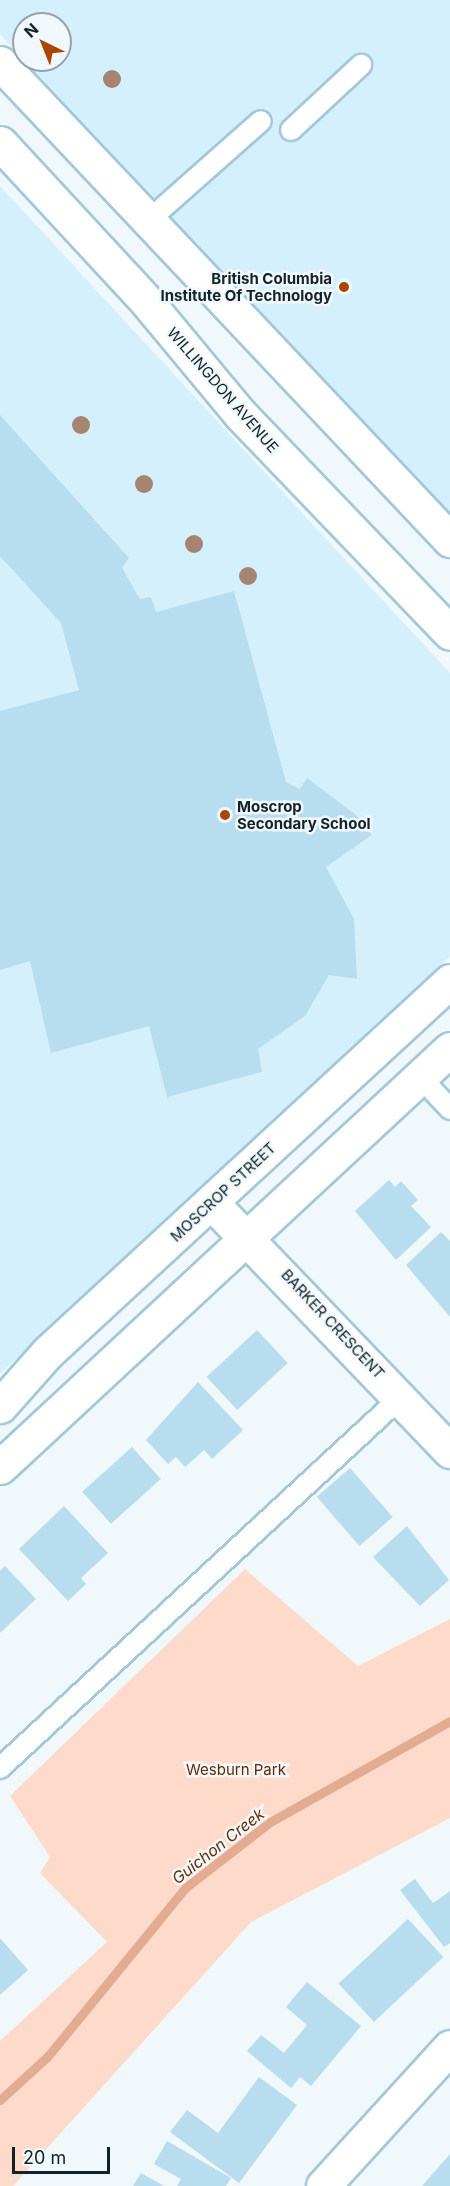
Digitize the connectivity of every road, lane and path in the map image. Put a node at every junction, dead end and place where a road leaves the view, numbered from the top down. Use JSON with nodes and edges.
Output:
{"nodes":[{"id":1,"x":0,"y":63,"type":"edge"},
{"id":2,"x":361,"y":65,"type":"dead end"},
{"id":3,"x":261,"y":121,"type":"dead end"},
{"id":4,"x":291,"y":130,"type":"dead end"},
{"id":5,"x":0,"y":143,"type":"edge"},
{"id":6,"x":149,"y":220,"type":"junction"},
{"id":7,"x":450,"y":540,"type":"edge"},
{"id":8,"x":450,"y":633,"type":"edge"},
{"id":9,"x":450,"y":981,"type":"edge"},
{"id":10,"x":450,"y":1049,"type":"edge"},
{"id":11,"x":420,"y":1077,"type":"junction"},
{"id":12,"x":450,"y":1109,"type":"edge"},
{"id":13,"x":211,"y":1202,"type":"junction"},
{"id":14,"x":246,"y":1235,"type":"junction"},
{"id":15,"x":401,"y":1397,"type":"junction"},
{"id":16,"x":0,"y":1407,"type":"edge"},
{"id":17,"x":450,"y":1450,"type":"edge"},
{"id":18,"x":0,"y":1467,"type":"edge"},
{"id":19,"x":0,"y":1768,"type":"edge"},
{"id":20,"x":450,"y":2048,"type":"edge"},
{"id":21,"x":323,"y":2186,"type":"edge"}],
"edges":[{"from":1,"to":6,"type":"street"},
{"from":2,"to":4,"type":"lane"},
{"from":3,"to":6,"type":"lane"},
{"from":5,"to":8,"type":"street","name":"WILLINGDON AVENUE"},
{"from":6,"to":7,"type":"street"},
{"from":9,"to":13,"type":"street","name":"MOSCROP STREET"},
{"from":10,"to":11,"type":"street"},
{"from":11,"to":12,"type":"lane"},
{"from":11,"to":14,"type":"street"},
{"from":13,"to":14,"type":"street","name":"BARKER CRESCENT"},
{"from":13,"to":16,"type":"street","name":"MOSCROP STREET"},
{"from":14,"to":15,"type":"street","name":"BARKER CRESCENT"},
{"from":14,"to":18,"type":"street"},
{"from":15,"to":17,"type":"street","name":"BARKER CRESCENT"},
{"from":15,"to":19,"type":"lane"},
{"from":20,"to":21,"type":"street"}]}
